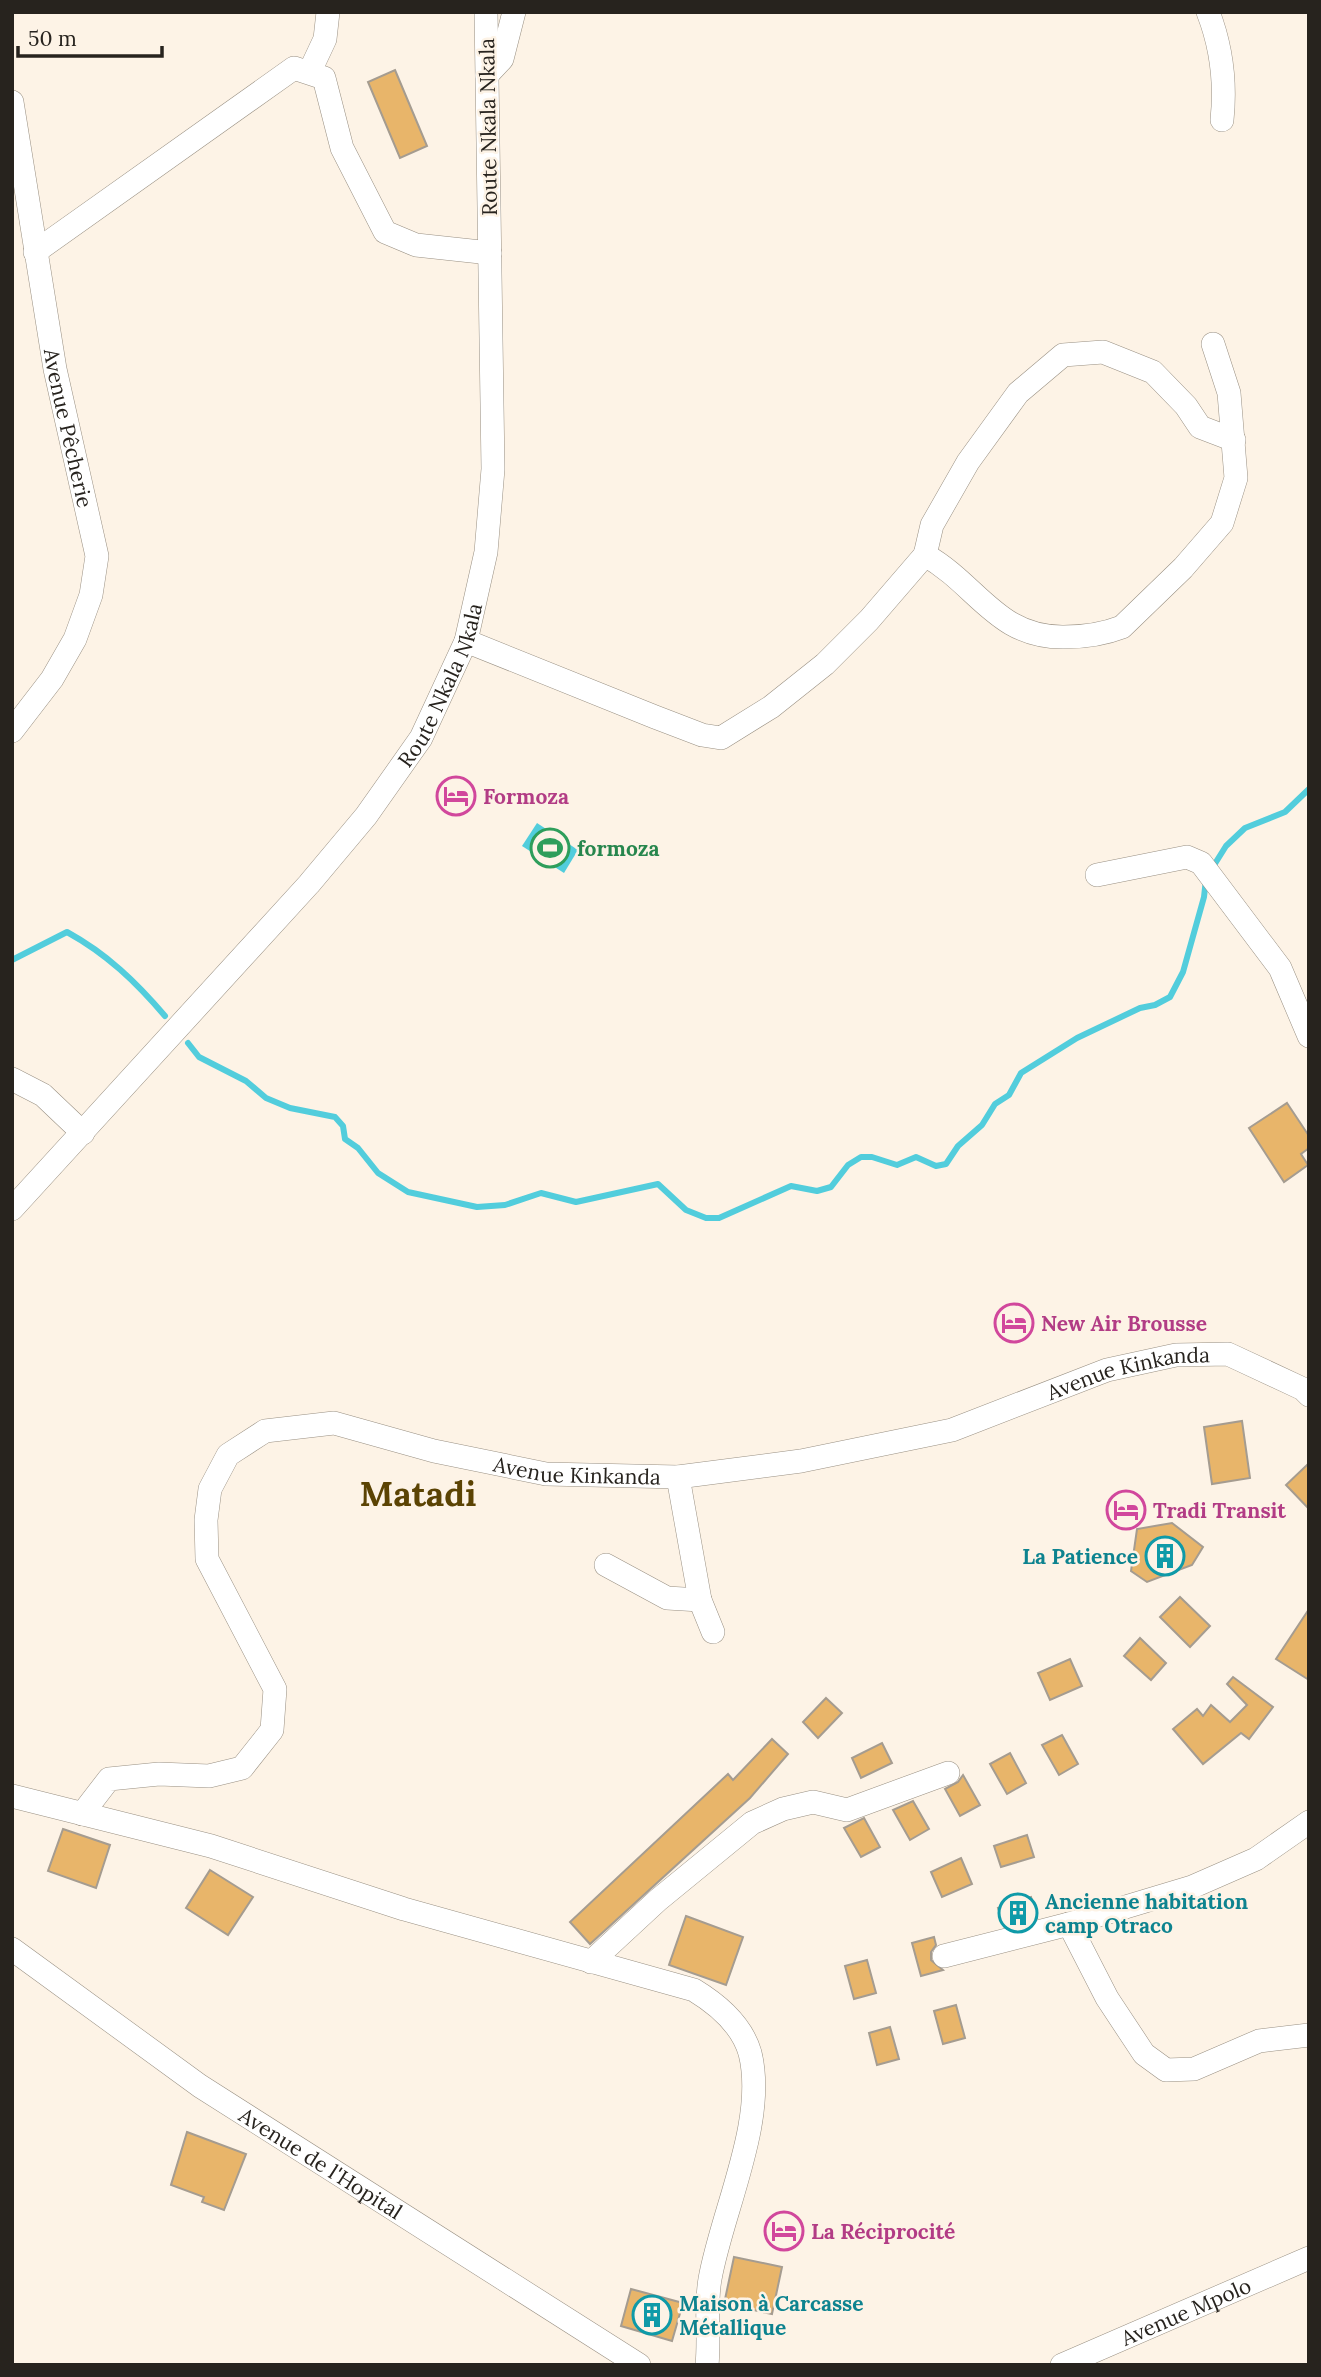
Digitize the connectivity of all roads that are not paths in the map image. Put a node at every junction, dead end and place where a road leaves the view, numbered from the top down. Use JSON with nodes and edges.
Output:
{"nodes":[{"id":1,"x":328,"y":12,"type":"edge"},
{"id":2,"x":486,"y":12,"type":"edge"},
{"id":3,"x":514,"y":12,"type":"edge"},
{"id":4,"x":1208,"y":12,"type":"edge"},
{"id":5,"x":310,"y":71,"type":"junction"},
{"id":6,"x":487,"y":75,"type":"junction"},
{"id":7,"x":12,"y":102,"type":"edge"},
{"id":8,"x":1222,"y":120,"type":"dead end"},
{"id":9,"x":35,"y":252,"type":"junction"},
{"id":10,"x":491,"y":253,"type":"junction"},
{"id":11,"x":1213,"y":344,"type":"dead end"},
{"id":12,"x":1234,"y":440,"type":"junction"},
{"id":13,"x":925,"y":555,"type":"junction"},
{"id":14,"x":466,"y":641,"type":"junction"},
{"id":15,"x":12,"y":731,"type":"edge"},
{"id":16,"x":1097,"y":875,"type":"dead end"},
{"id":17,"x":1309,"y":1036,"type":"edge"},
{"id":18,"x":12,"y":1079,"type":"edge"},
{"id":19,"x":83,"y":1133,"type":"junction"},
{"id":20,"x":12,"y":1209,"type":"edge"},
{"id":21,"x":1307,"y":1390,"type":"edge"},
{"id":22,"x":678,"y":1477,"type":"junction"},
{"id":23,"x":606,"y":1565,"type":"dead end"},
{"id":24,"x":700,"y":1600,"type":"junction"},
{"id":25,"x":713,"y":1632,"type":"dead end"},
{"id":26,"x":948,"y":1773,"type":"dead end"},
{"id":27,"x":12,"y":1796,"type":"edge"},
{"id":28,"x":82,"y":1814,"type":"junction"},
{"id":29,"x":1309,"y":1822,"type":"edge"},
{"id":30,"x":1069,"y":1924,"type":"junction"},
{"id":31,"x":12,"y":1949,"type":"edge"},
{"id":32,"x":944,"y":1956,"type":"dead end"},
{"id":33,"x":591,"y":1962,"type":"junction"},
{"id":34,"x":1309,"y":2035,"type":"edge"},
{"id":35,"x":1309,"y":2258,"type":"edge"},
{"id":36,"x":1064,"y":2364,"type":"edge"},
{"id":37,"x":639,"y":2365,"type":"edge"},
{"id":38,"x":707,"y":2365,"type":"edge"}],
"edges":[{"from":1,"to":5,"type":"street"},
{"from":2,"to":6,"type":"street","name":"Route Nkala Nkala"},
{"from":3,"to":6,"type":"street"},
{"from":4,"to":8,"type":"street"},
{"from":5,"to":9,"type":"street"},
{"from":5,"to":10,"type":"street"},
{"from":6,"to":10,"type":"street","name":"Route Nkala Nkala"},
{"from":7,"to":9,"type":"street","name":"Avenue Pêcherie"},
{"from":9,"to":15,"type":"street","name":"Avenue Pêcherie"},
{"from":10,"to":14,"type":"street","name":"Route Nkala Nkala"},
{"from":11,"to":12,"type":"street"},
{"from":12,"to":13,"type":"street"},
{"from":12,"to":13,"type":"street"},
{"from":13,"to":14,"type":"street"},
{"from":14,"to":19,"type":"street","name":"Route Nkala Nkala"},
{"from":16,"to":17,"type":"street"},
{"from":18,"to":19,"type":"street"},
{"from":19,"to":20,"type":"street","name":"Route Nkala Nkala"},
{"from":21,"to":22,"type":"street","name":"Avenue Kinkanda"},
{"from":22,"to":24,"type":"street"},
{"from":22,"to":28,"type":"street","name":"Avenue Kinkanda"},
{"from":23,"to":24,"type":"street"},
{"from":24,"to":25,"type":"street"},
{"from":26,"to":33,"type":"street"},
{"from":27,"to":28,"type":"street"},
{"from":28,"to":33,"type":"street"},
{"from":29,"to":30,"type":"street"},
{"from":30,"to":32,"type":"street"},
{"from":30,"to":34,"type":"street"},
{"from":31,"to":37,"type":"street","name":"Avenue de l'Hopital"},
{"from":33,"to":38,"type":"street"},
{"from":35,"to":36,"type":"street","name":"Avenue Mpolo"}]}
